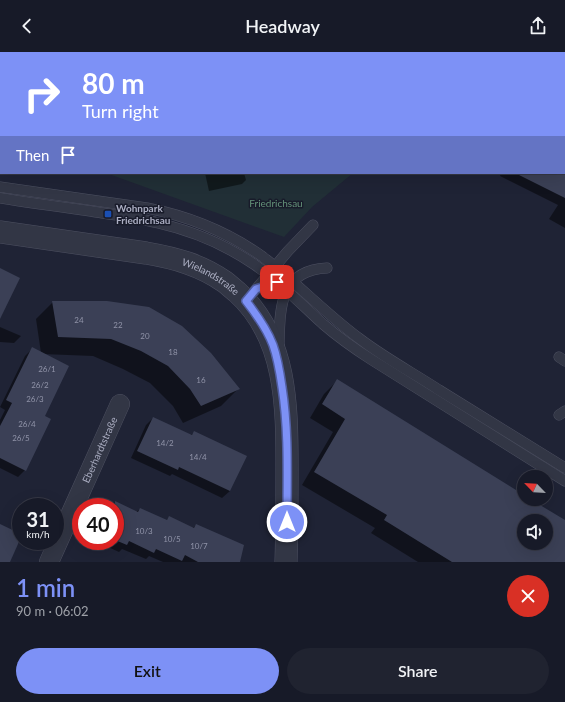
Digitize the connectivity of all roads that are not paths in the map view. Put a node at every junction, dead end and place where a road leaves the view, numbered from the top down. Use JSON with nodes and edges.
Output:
{"nodes":[{"id":1,"x":0,"y":187,"type":"edge"},
{"id":2,"x":0,"y":198,"type":"edge"},
{"id":3,"x":313,"y":225,"type":"dead end"},
{"id":4,"x":0,"y":232,"type":"edge"},
{"id":5,"x":274,"y":267,"type":"junction"},
{"id":6,"x":326,"y":268,"type":"dead end"},
{"id":7,"x":268,"y":275,"type":"junction"},
{"id":8,"x":292,"y":281,"type":"junction"},
{"id":9,"x":277,"y":282,"type":"junction"},
{"id":10,"x":251,"y":295,"type":"junction"},
{"id":11,"x":278,"y":361,"type":"junction"},
{"id":12,"x":120,"y":404,"type":"dead end"},
{"id":13,"x":565,"y":468,"type":"edge"},
{"id":14,"x":565,"y":481,"type":"edge"},
{"id":15,"x":64,"y":520,"type":"edge"},
{"id":16,"x":52,"y":550,"type":"edge"},
{"id":17,"x":48,"y":562,"type":"edge"},
{"id":18,"x":286,"y":562,"type":"edge"}],
"edges":[{"from":1,"to":5,"type":"lane"},
{"from":2,"to":7,"type":"lane"},
{"from":3,"to":5,"type":"lane"},
{"from":4,"to":10,"type":"street","name":"Wielandstraße"},
{"from":5,"to":7,"type":"lane"},
{"from":5,"to":8,"type":"lane"},
{"from":6,"to":8,"type":"lane"},
{"from":7,"to":9,"type":"lane"},
{"from":7,"to":10,"type":"lane"},
{"from":8,"to":9,"type":"lane"},
{"from":8,"to":11,"type":"lane"},
{"from":8,"to":13,"type":"lane"},
{"from":8,"to":14,"type":"lane"},
{"from":9,"to":10,"type":"lane"},
{"from":10,"to":11,"type":"street","name":"Wielandstraße"},
{"from":11,"to":18,"type":"street","name":"Wielandstraße"},
{"from":12,"to":15,"type":"street","name":"Eberhardtstraße"},
{"from":16,"to":17,"type":"street","name":"Eberhardtstraße"}]}
